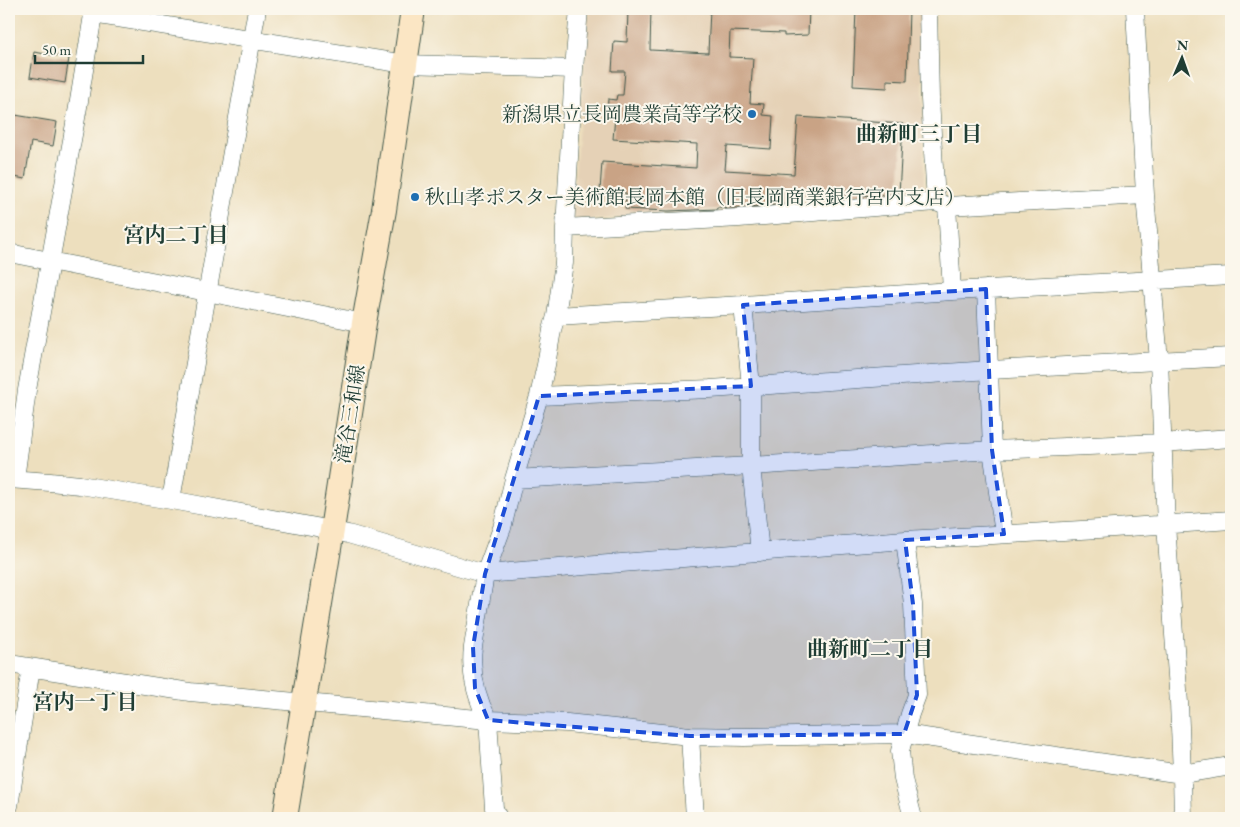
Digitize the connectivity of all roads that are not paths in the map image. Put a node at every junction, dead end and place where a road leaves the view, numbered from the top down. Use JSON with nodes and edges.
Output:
{"nodes":[{"id":1,"x":256,"y":9,"type":"edge"},
{"id":2,"x":413,"y":9,"type":"edge"},
{"id":3,"x":579,"y":9,"type":"edge"},
{"id":4,"x":928,"y":9,"type":"edge"},
{"id":5,"x":1135,"y":9,"type":"edge"},
{"id":6,"x":94,"y":12,"type":"edge"},
{"id":7,"x":251,"y":40,"type":"junction"},
{"id":8,"x":404,"y":64,"type":"junction"},
{"id":9,"x":574,"y":70,"type":"junction"},
{"id":10,"x":1145,"y":195,"type":"junction"},
{"id":11,"x":942,"y":204,"type":"junction"},
{"id":12,"x":565,"y":228,"type":"junction"},
{"id":13,"x":9,"y":253,"type":"edge"},
{"id":14,"x":51,"y":261,"type":"junction"},
{"id":15,"x":1231,"y":276,"type":"edge"},
{"id":16,"x":1151,"y":282,"type":"junction"},
{"id":17,"x":986,"y":289,"type":"junction"},
{"id":18,"x":207,"y":291,"type":"junction"},
{"id":19,"x":952,"y":291,"type":"junction"},
{"id":20,"x":743,"y":306,"type":"junction"},
{"id":21,"x":556,"y":316,"type":"junction"},
{"id":22,"x":364,"y":323,"type":"junction"},
{"id":23,"x":1231,"y":357,"type":"edge"},
{"id":24,"x":1159,"y":361,"type":"junction"},
{"id":25,"x":990,"y":370,"type":"junction"},
{"id":26,"x":751,"y":386,"type":"junction"},
{"id":27,"x":539,"y":396,"type":"junction"},
{"id":28,"x":1231,"y":438,"type":"edge"},
{"id":29,"x":1162,"y":443,"type":"junction"},
{"id":30,"x":992,"y":450,"type":"junction"},
{"id":31,"x":751,"y":466,"type":"junction"},
{"id":32,"x":12,"y":479,"type":"edge"},
{"id":33,"x":514,"y":479,"type":"junction"},
{"id":34,"x":171,"y":500,"type":"junction"},
{"id":35,"x":1231,"y":520,"type":"edge"},
{"id":36,"x":1166,"y":524,"type":"junction"},
{"id":37,"x":332,"y":530,"type":"junction"},
{"id":38,"x":1004,"y":534,"type":"junction"},
{"id":39,"x":905,"y":540,"type":"junction"},
{"id":40,"x":760,"y":552,"type":"junction"},
{"id":41,"x":485,"y":574,"type":"junction"},
{"id":42,"x":9,"y":664,"type":"edge"},
{"id":43,"x":31,"y":668,"type":"junction"},
{"id":44,"x":305,"y":702,"type":"junction"},
{"id":45,"x":488,"y":720,"type":"junction"},
{"id":46,"x":904,"y":734,"type":"junction"},
{"id":47,"x":690,"y":736,"type":"junction"},
{"id":48,"x":1231,"y":766,"type":"edge"},
{"id":49,"x":1182,"y":774,"type":"junction"},
{"id":50,"x":9,"y":806,"type":"edge"},
{"id":51,"x":285,"y":818,"type":"edge"},
{"id":52,"x":498,"y":818,"type":"edge"},
{"id":53,"x":695,"y":818,"type":"edge"},
{"id":54,"x":913,"y":818,"type":"edge"},
{"id":55,"x":1183,"y":818,"type":"edge"}],
"edges":[{"from":1,"to":7,"type":"street"},
{"from":2,"to":8,"type":"main road","name":"滝谷三和線"},
{"from":3,"to":9,"type":"street"},
{"from":4,"to":11,"type":"street"},
{"from":5,"to":10,"type":"street"},
{"from":6,"to":7,"type":"street"},
{"from":6,"to":14,"type":"street"},
{"from":7,"to":8,"type":"street"},
{"from":7,"to":18,"type":"street"},
{"from":8,"to":9,"type":"street"},
{"from":8,"to":22,"type":"main road","name":"滝谷三和線"},
{"from":9,"to":12,"type":"street"},
{"from":10,"to":11,"type":"street"},
{"from":10,"to":16,"type":"street"},
{"from":11,"to":12,"type":"street"},
{"from":11,"to":19,"type":"street"},
{"from":12,"to":21,"type":"street"},
{"from":13,"to":14,"type":"street"},
{"from":14,"to":18,"type":"street"},
{"from":14,"to":32,"type":"street"},
{"from":15,"to":16,"type":"street"},
{"from":16,"to":17,"type":"street"},
{"from":16,"to":24,"type":"street"},
{"from":17,"to":19,"type":"street"},
{"from":17,"to":25,"type":"street"},
{"from":18,"to":22,"type":"street"},
{"from":18,"to":34,"type":"street"},
{"from":19,"to":20,"type":"street"},
{"from":20,"to":21,"type":"street"},
{"from":20,"to":26,"type":"street"},
{"from":21,"to":27,"type":"street"},
{"from":22,"to":37,"type":"main road","name":"滝谷三和線"},
{"from":23,"to":24,"type":"street"},
{"from":24,"to":25,"type":"street"},
{"from":24,"to":29,"type":"street"},
{"from":25,"to":26,"type":"street"},
{"from":25,"to":30,"type":"street"},
{"from":26,"to":27,"type":"street"},
{"from":26,"to":31,"type":"street"},
{"from":27,"to":33,"type":"street"},
{"from":28,"to":29,"type":"street"},
{"from":29,"to":30,"type":"street"},
{"from":29,"to":36,"type":"street"},
{"from":30,"to":31,"type":"street"},
{"from":30,"to":38,"type":"street"},
{"from":31,"to":33,"type":"street"},
{"from":31,"to":40,"type":"street"},
{"from":32,"to":34,"type":"street"},
{"from":33,"to":41,"type":"street"},
{"from":34,"to":37,"type":"street"},
{"from":35,"to":36,"type":"street"},
{"from":36,"to":38,"type":"street"},
{"from":36,"to":49,"type":"street"},
{"from":37,"to":41,"type":"street"},
{"from":37,"to":44,"type":"main road","name":"滝谷三和線"},
{"from":38,"to":39,"type":"street"},
{"from":39,"to":40,"type":"street"},
{"from":39,"to":46,"type":"street"},
{"from":40,"to":41,"type":"street"},
{"from":41,"to":45,"type":"street"},
{"from":42,"to":43,"type":"street"},
{"from":43,"to":44,"type":"street"},
{"from":43,"to":50,"type":"street"},
{"from":44,"to":45,"type":"street"},
{"from":44,"to":51,"type":"main road","name":"滝谷三和線"},
{"from":45,"to":47,"type":"street"},
{"from":45,"to":52,"type":"street"},
{"from":46,"to":47,"type":"street"},
{"from":46,"to":49,"type":"street"},
{"from":46,"to":54,"type":"street"},
{"from":47,"to":53,"type":"street"},
{"from":48,"to":49,"type":"street"},
{"from":49,"to":55,"type":"street"}]}
